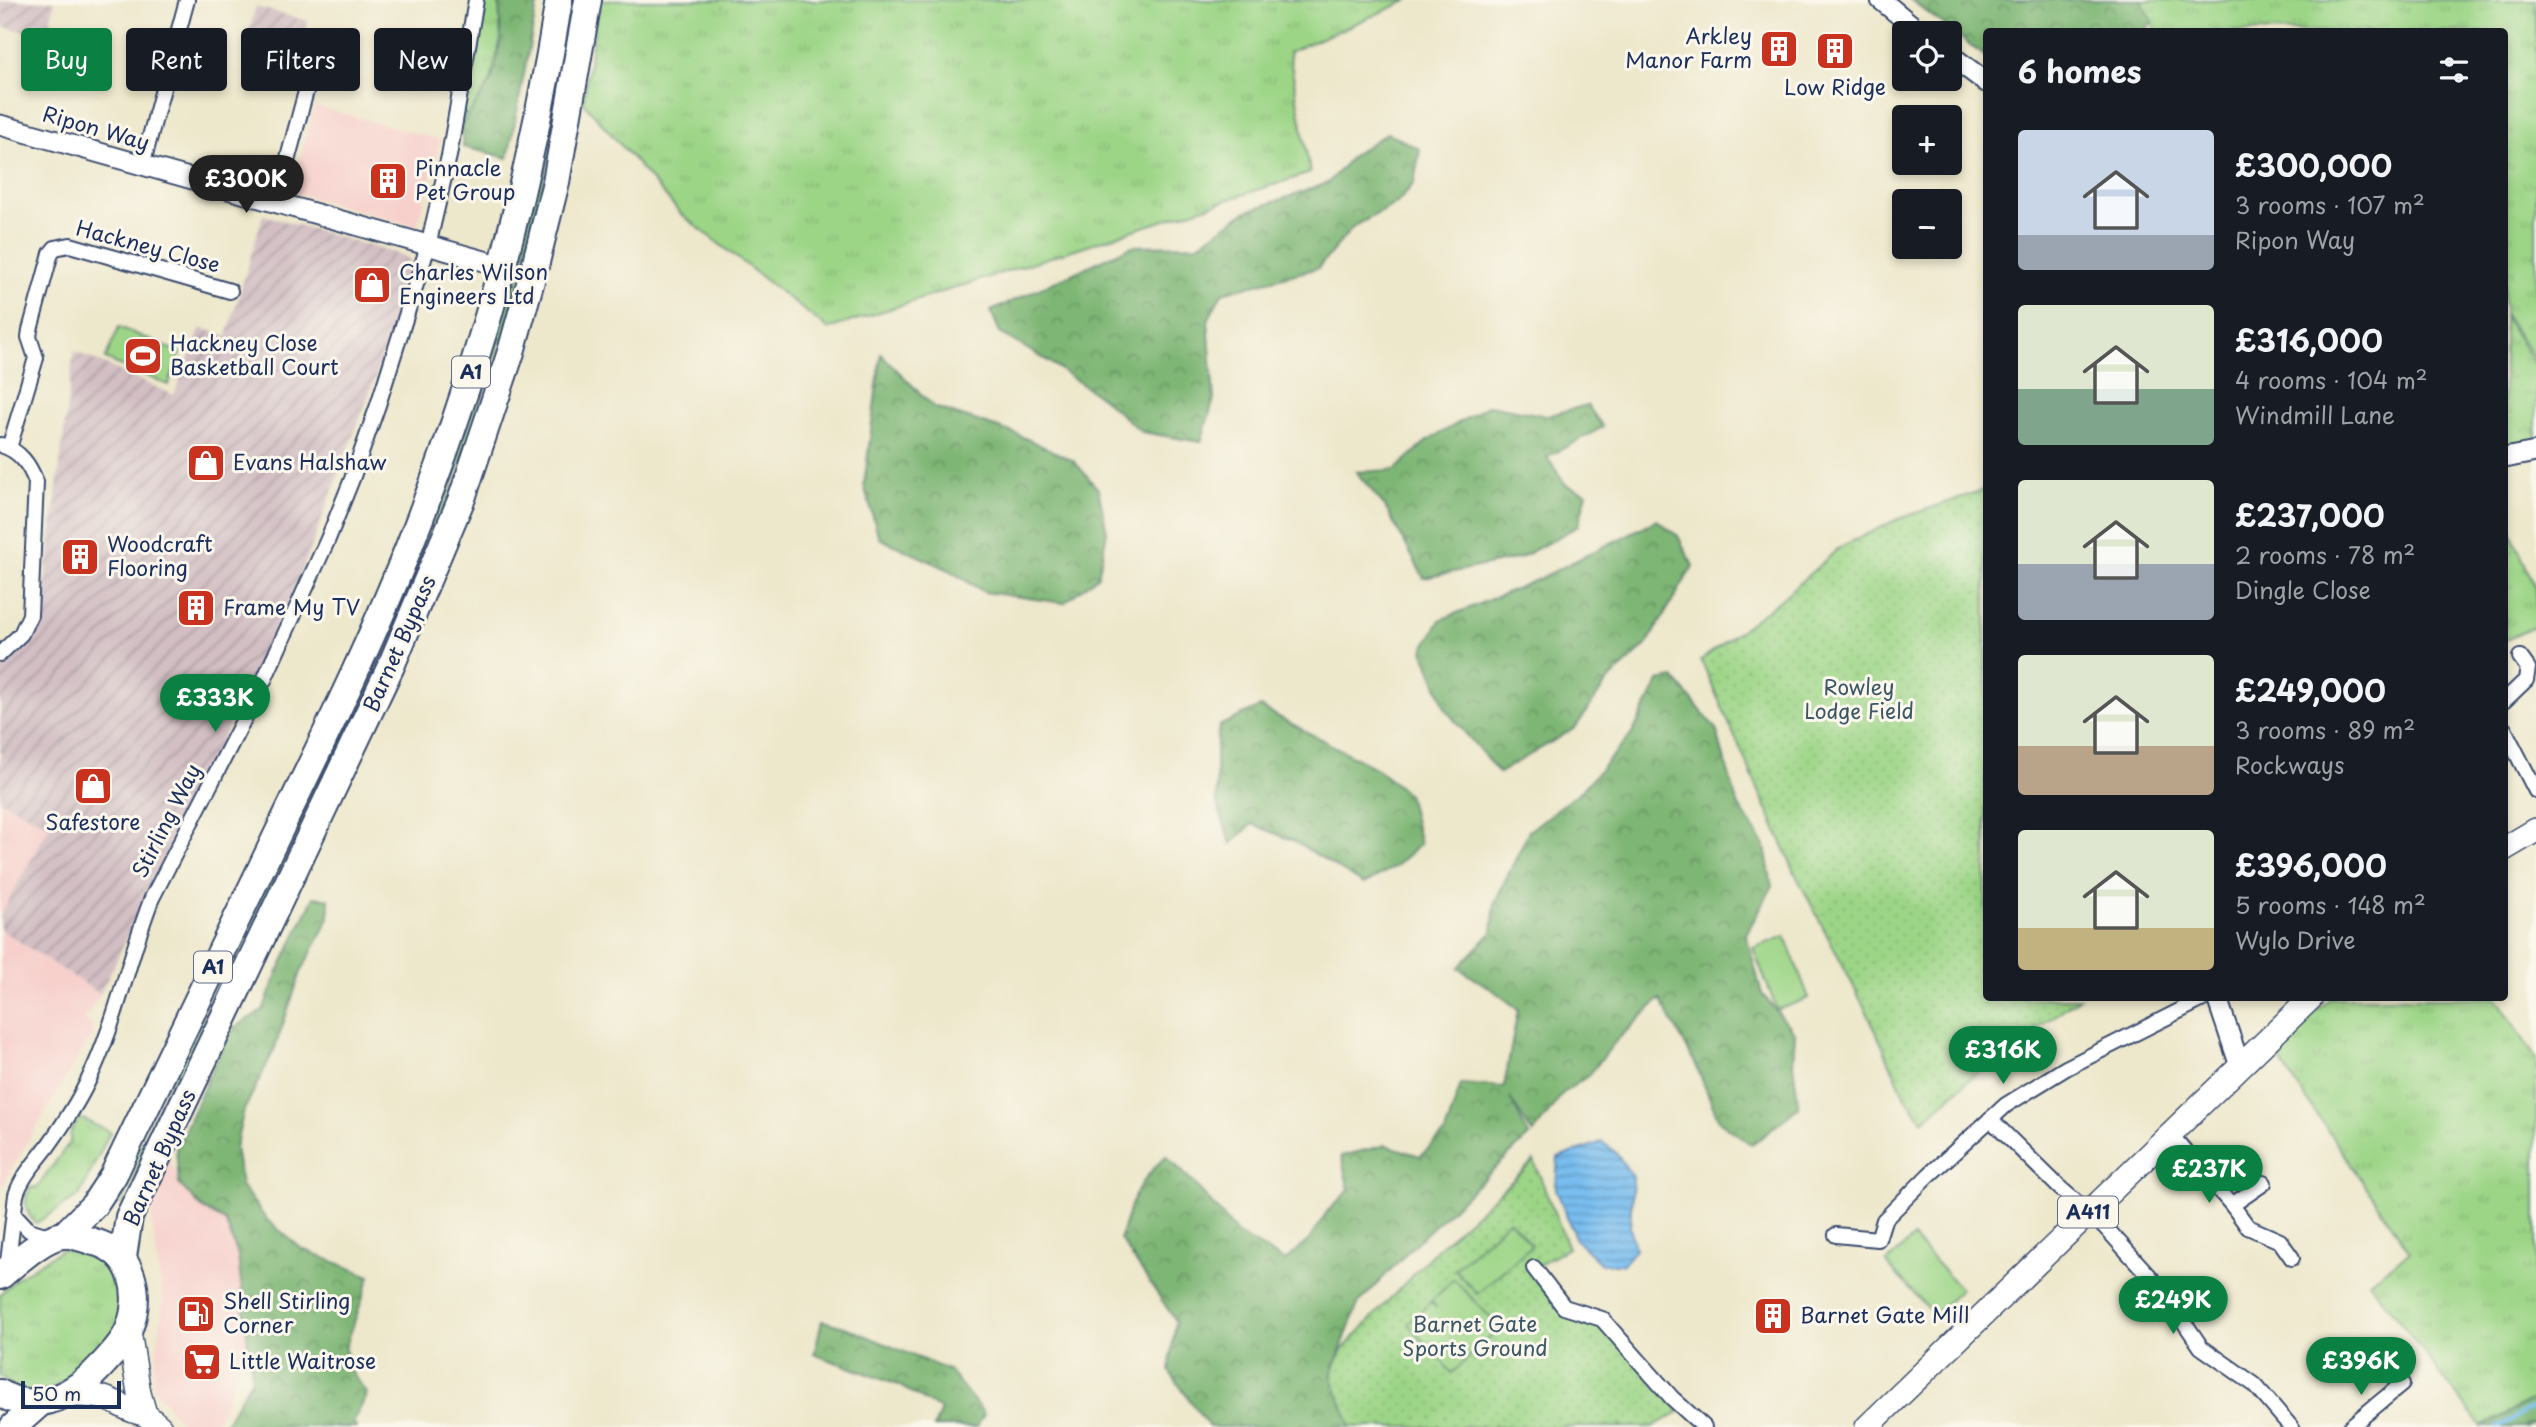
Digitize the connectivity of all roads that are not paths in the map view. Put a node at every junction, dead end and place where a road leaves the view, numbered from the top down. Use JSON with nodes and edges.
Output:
{"nodes":[{"id":1,"x":187,"y":0,"type":"edge"},
{"id":2,"x":476,"y":0,"type":"edge"},
{"id":3,"x":559,"y":0,"type":"edge"},
{"id":4,"x":588,"y":0,"type":"edge"},
{"id":5,"x":1881,"y":0,"type":"edge"},
{"id":6,"x":1906,"y":21,"type":"edge"},
{"id":7,"x":1962,"y":64,"type":"edge"},
{"id":8,"x":1983,"y":80,"type":"edge"},
{"id":9,"x":307,"y":91,"type":"edge"},
{"id":10,"x":0,"y":125,"type":"edge"},
{"id":11,"x":142,"y":166,"type":"junction"},
{"id":12,"x":276,"y":202,"type":"junction"},
{"id":13,"x":428,"y":246,"type":"junction"},
{"id":14,"x":502,"y":266,"type":"junction"},
{"id":15,"x":230,"y":291,"type":"dead end"},
{"id":16,"x":5,"y":446,"type":"edge"},
{"id":17,"x":2536,"y":452,"type":"edge"},
{"id":18,"x":2508,"y":457,"type":"edge"},
{"id":19,"x":0,"y":654,"type":"edge"},
{"id":20,"x":2519,"y":657,"type":"dead end"},
{"id":21,"x":2508,"y":697,"type":"edge"},
{"id":22,"x":2508,"y":737,"type":"edge"},
{"id":23,"x":2536,"y":791,"type":"edge"},
{"id":24,"x":2536,"y":830,"type":"edge"},
{"id":25,"x":2508,"y":847,"type":"edge"},
{"id":26,"x":2200,"y":1001,"type":"edge"},
{"id":27,"x":2218,"y":1001,"type":"edge"},
{"id":28,"x":2308,"y":1001,"type":"edge"},
{"id":29,"x":2239,"y":1066,"type":"junction"},
{"id":30,"x":1990,"y":1119,"type":"junction"},
{"id":31,"x":2170,"y":1134,"type":"junction"},
{"id":32,"x":2264,"y":1183,"type":"dead end"},
{"id":33,"x":2232,"y":1205,"type":"junction"},
{"id":34,"x":2088,"y":1212,"type":"junction"},
{"id":35,"x":15,"y":1215,"type":"junction"},
{"id":36,"x":1836,"y":1235,"type":"dead end"},
{"id":37,"x":60,"y":1236,"type":"junction"},
{"id":38,"x":123,"y":1257,"type":"junction"},
{"id":39,"x":2292,"y":1258,"type":"dead end"},
{"id":40,"x":1534,"y":1268,"type":"dead end"},
{"id":41,"x":3,"y":1273,"type":"edge"},
{"id":42,"x":129,"y":1331,"type":"junction"},
{"id":43,"x":2392,"y":1369,"type":"dead end"},
{"id":44,"x":0,"y":1393,"type":"edge"},
{"id":45,"x":67,"y":1395,"type":"junction"},
{"id":46,"x":40,"y":1403,"type":"junction"},
{"id":47,"x":152,"y":1421,"type":"edge"},
{"id":48,"x":13,"y":1427,"type":"edge"},
{"id":49,"x":1704,"y":1427,"type":"edge"},
{"id":50,"x":1867,"y":1427,"type":"edge"},
{"id":51,"x":2291,"y":1427,"type":"edge"},
{"id":52,"x":2350,"y":1427,"type":"edge"}],
"edges":[{"from":1,"to":11,"type":"street"},
{"from":2,"to":13,"type":"street","name":"Stirling Way"},
{"from":3,"to":14,"type":"highway","name":"Barnet Bypass","number":"A1"},
{"from":4,"to":38,"type":"highway","name":"Barnet Bypass","number":"A1"},
{"from":5,"to":6,"type":"street"},
{"from":7,"to":8,"type":"street"},
{"from":9,"to":12,"type":"street"},
{"from":10,"to":11,"type":"street","name":"Ripon Way"},
{"from":11,"to":12,"type":"street","name":"Ripon Way"},
{"from":12,"to":13,"type":"street","name":"Ripon Way"},
{"from":13,"to":14,"type":"street","name":"Ripon Way"},
{"from":13,"to":35,"type":"street","name":"Stirling Way"},
{"from":14,"to":37,"type":"highway","name":"Barnet Bypass","number":"A1"},
{"from":15,"to":16,"type":"street","name":"Hackney Close"},
{"from":16,"to":19,"type":"street"},
{"from":17,"to":18,"type":"street"},
{"from":20,"to":21,"type":"street"},
{"from":22,"to":23,"type":"street"},
{"from":24,"to":25,"type":"main road"},
{"from":26,"to":30,"type":"street"},
{"from":27,"to":29,"type":"street"},
{"from":28,"to":29,"type":"main road","number":"A411"},
{"from":29,"to":31,"type":"main road","number":"A411"},
{"from":30,"to":34,"type":"street"},
{"from":30,"to":36,"type":"street"},
{"from":31,"to":33,"type":"street"},
{"from":31,"to":34,"type":"main road","number":"A411"},
{"from":32,"to":33,"type":"street"},
{"from":33,"to":39,"type":"street"},
{"from":34,"to":50,"type":"main road","number":"A411"},
{"from":34,"to":51,"type":"street"},
{"from":35,"to":37,"type":"street"},
{"from":35,"to":41,"type":"street","name":"Stirling Way"},
{"from":37,"to":38,"type":"highway"},
{"from":37,"to":41,"type":"highway","name":"Barnet Bypass"},
{"from":38,"to":42,"type":"highway"},
{"from":40,"to":49,"type":"street"},
{"from":42,"to":45,"type":"highway"},
{"from":42,"to":47,"type":"main road"},
{"from":43,"to":52,"type":"street"},
{"from":44,"to":46,"type":"highway"},
{"from":45,"to":46,"type":"highway"},
{"from":45,"to":47,"type":"main road"},
{"from":46,"to":48,"type":"highway"}]}
